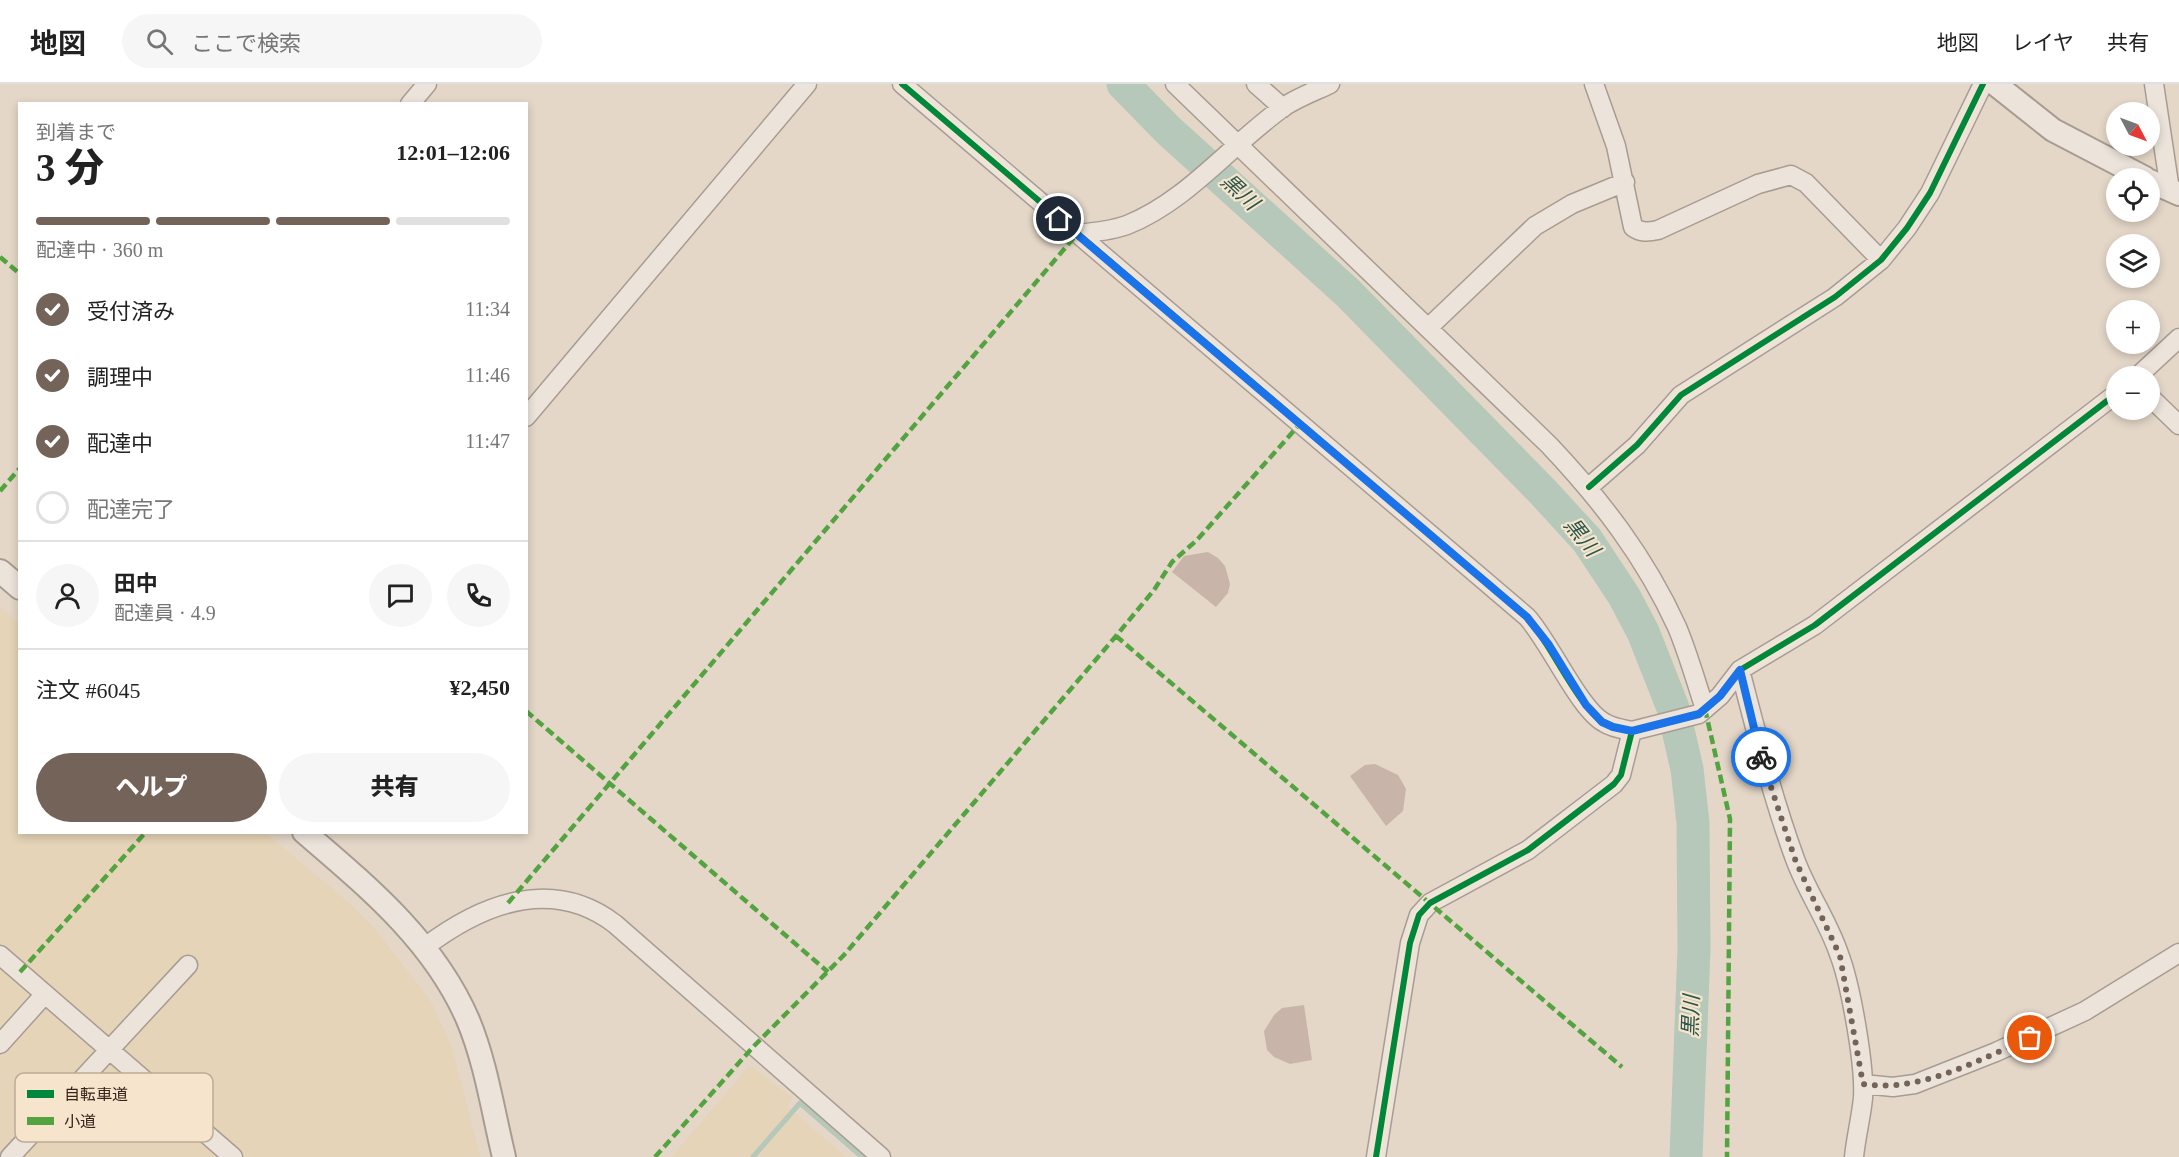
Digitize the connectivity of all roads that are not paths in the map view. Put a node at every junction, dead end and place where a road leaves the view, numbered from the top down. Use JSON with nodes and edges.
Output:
{"nodes":[{"id":1,"x":427,"y":84,"type":"edge"},
{"id":2,"x":807,"y":84,"type":"edge"},
{"id":3,"x":902,"y":84,"type":"edge"},
{"id":4,"x":1175,"y":84,"type":"edge"},
{"id":5,"x":1256,"y":84,"type":"edge"},
{"id":6,"x":1330,"y":84,"type":"edge"},
{"id":7,"x":1594,"y":84,"type":"edge"},
{"id":8,"x":1983,"y":84,"type":"edge"},
{"id":9,"x":1995,"y":84,"type":"edge"},
{"id":10,"x":2154,"y":84,"type":"edge"},
{"id":11,"x":412,"y":102,"type":"edge"},
{"id":12,"x":1283,"y":108,"type":"junction"},
{"id":13,"x":1238,"y":146,"type":"junction"},
{"id":14,"x":2126,"y":168,"type":"edge"},
{"id":15,"x":1625,"y":182,"type":"junction"},
{"id":16,"x":2160,"y":185,"type":"edge"},
{"id":17,"x":2175,"y":192,"type":"edge"},
{"id":18,"x":1077,"y":234,"type":"junction"},
{"id":19,"x":1881,"y":260,"type":"junction"},
{"id":20,"x":1428,"y":328,"type":"junction"},
{"id":21,"x":2179,"y":338,"type":"edge"},
{"id":22,"x":2149,"y":366,"type":"edge"},
{"id":23,"x":2106,"y":402,"type":"edge"},
{"id":24,"x":2160,"y":407,"type":"edge"},
{"id":25,"x":528,"y":415,"type":"edge"},
{"id":26,"x":2179,"y":425,"type":"edge"},
{"id":27,"x":1589,"y":487,"type":"junction"},
{"id":28,"x":0,"y":571,"type":"edge"},
{"id":29,"x":18,"y":586,"type":"edge"},
{"id":30,"x":1740,"y":670,"type":"junction"},
{"id":31,"x":1702,"y":712,"type":"junction"},
{"id":32,"x":1636,"y":729,"type":"junction"},
{"id":33,"x":306,"y":834,"type":"edge"},
{"id":34,"x":425,"y":947,"type":"junction"},
{"id":35,"x":2179,"y":953,"type":"edge"},
{"id":36,"x":0,"y":955,"type":"edge"},
{"id":37,"x":188,"y":965,"type":"dead end"},
{"id":38,"x":45,"y":994,"type":"junction"},
{"id":39,"x":0,"y":1044,"type":"edge"},
{"id":40,"x":109,"y":1050,"type":"junction"},
{"id":41,"x":88,"y":1073,"type":"edge"},
{"id":42,"x":136,"y":1073,"type":"edge"},
{"id":43,"x":1863,"y":1084,"type":"junction"},
{"id":44,"x":213,"y":1140,"type":"edge"},
{"id":45,"x":24,"y":1142,"type":"edge"},
{"id":46,"x":10,"y":1157,"type":"edge"},
{"id":47,"x":233,"y":1157,"type":"edge"},
{"id":48,"x":504,"y":1157,"type":"edge"},
{"id":49,"x":881,"y":1157,"type":"edge"},
{"id":50,"x":1376,"y":1157,"type":"edge"},
{"id":51,"x":1854,"y":1157,"type":"edge"}],
"edges":[{"from":1,"to":11,"type":"street"},
{"from":2,"to":25,"type":"street"},
{"from":3,"to":18,"type":"street"},
{"from":4,"to":13,"type":"street"},
{"from":5,"to":12,"type":"street"},
{"from":6,"to":12,"type":"street"},
{"from":7,"to":15,"type":"street"},
{"from":8,"to":19,"type":"street"},
{"from":9,"to":14,"type":"street"},
{"from":10,"to":17,"type":"street"},
{"from":12,"to":13,"type":"street"},
{"from":13,"to":18,"type":"street"},
{"from":13,"to":20,"type":"street"},
{"from":15,"to":19,"type":"street"},
{"from":15,"to":20,"type":"street"},
{"from":16,"to":17,"type":"street"},
{"from":18,"to":32,"type":"street"},
{"from":19,"to":27,"type":"street"},
{"from":20,"to":27,"type":"street"},
{"from":21,"to":22,"type":"street"},
{"from":23,"to":30,"type":"street"},
{"from":24,"to":26,"type":"street"},
{"from":27,"to":31,"type":"street"},
{"from":28,"to":29,"type":"street"},
{"from":30,"to":31,"type":"street"},
{"from":30,"to":43,"type":"street"},
{"from":31,"to":32,"type":"street"},
{"from":32,"to":50,"type":"street"},
{"from":33,"to":34,"type":"street"},
{"from":34,"to":48,"type":"street"},
{"from":34,"to":49,"type":"street"},
{"from":35,"to":43,"type":"street"},
{"from":36,"to":38,"type":"street"},
{"from":37,"to":40,"type":"street"},
{"from":38,"to":39,"type":"street"},
{"from":38,"to":40,"type":"street"},
{"from":40,"to":41,"type":"street"},
{"from":40,"to":42,"type":"street"},
{"from":43,"to":51,"type":"street"},
{"from":44,"to":47,"type":"street"},
{"from":45,"to":46,"type":"street"}]}
